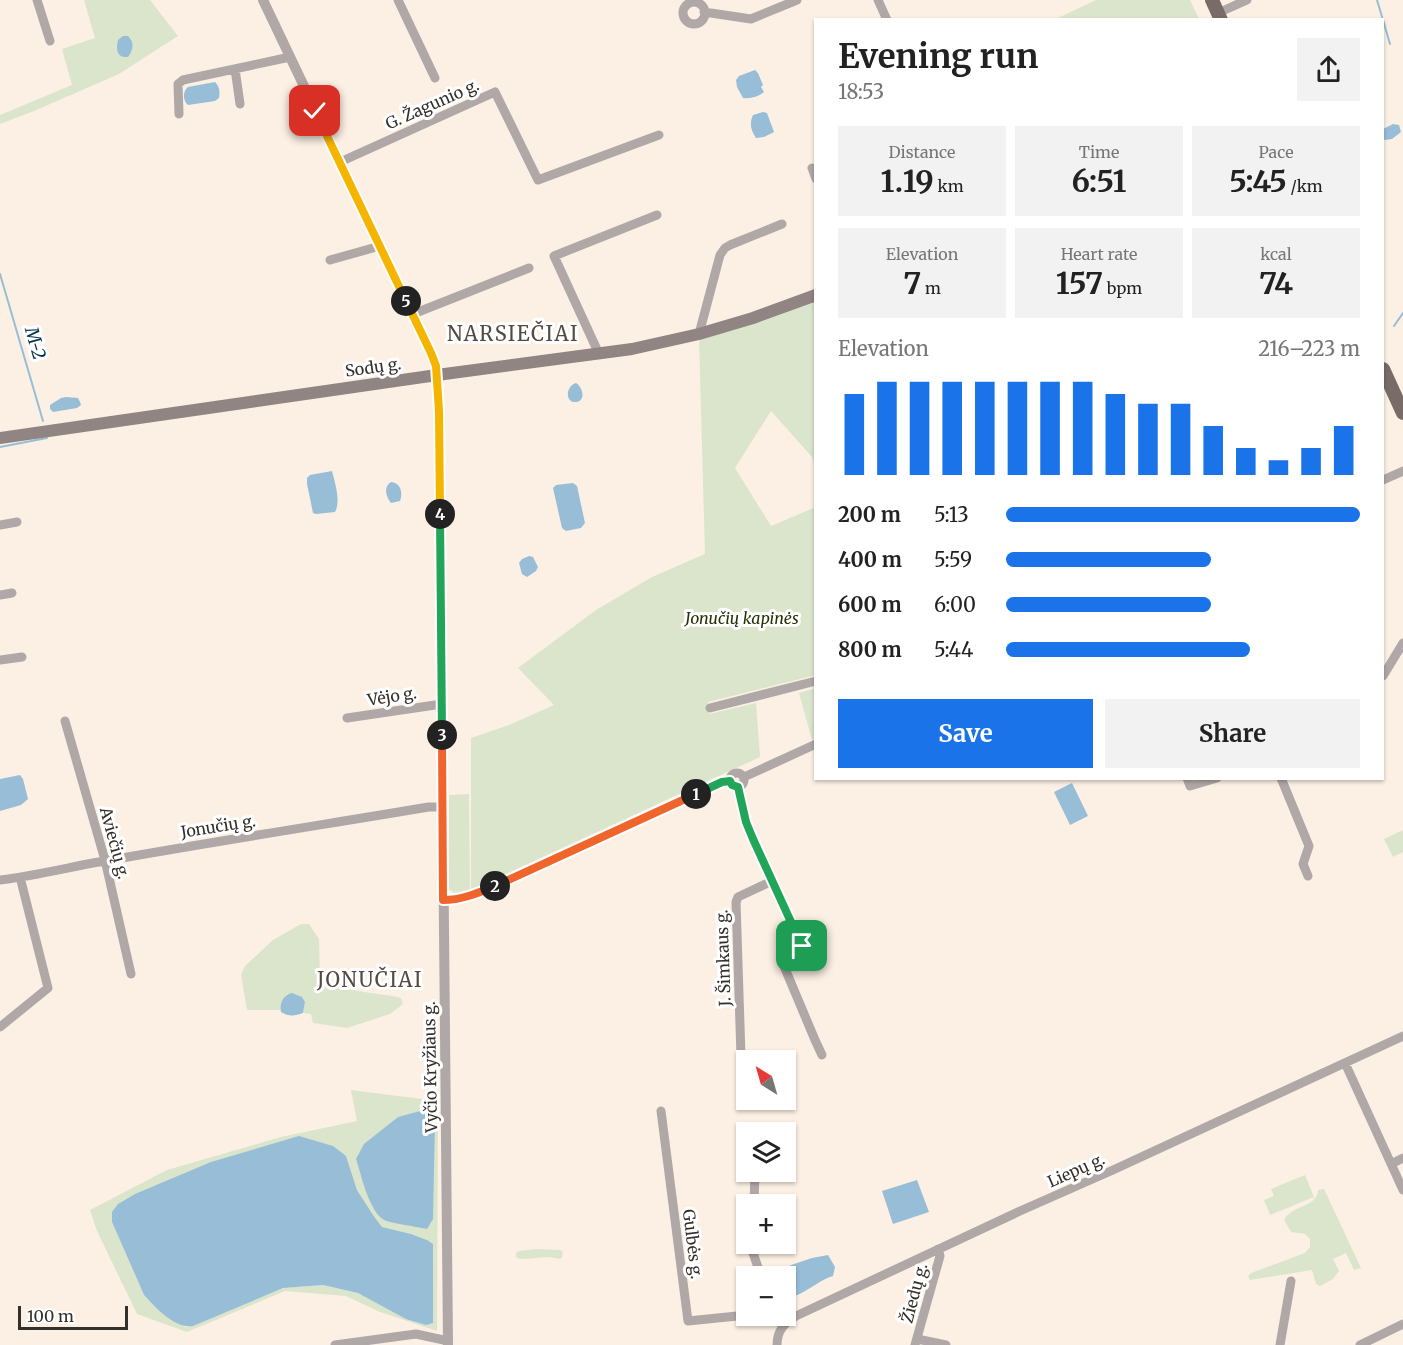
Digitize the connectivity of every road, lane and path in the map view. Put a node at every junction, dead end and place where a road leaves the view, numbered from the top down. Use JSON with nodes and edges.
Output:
{"nodes":[{"id":1,"x":37,"y":0,"type":"edge"},
{"id":2,"x":398,"y":0,"type":"edge"},
{"id":3,"x":797,"y":0,"type":"edge"},
{"id":4,"x":878,"y":0,"type":"edge"},
{"id":5,"x":1247,"y":0,"type":"edge"},
{"id":6,"x":264,"y":1,"type":"edge"},
{"id":7,"x":695,"y":1,"type":"edge"},
{"id":8,"x":683,"y":4,"type":"edge"},
{"id":9,"x":1217,"y":11,"type":"edge"},
{"id":10,"x":704,"y":12,"type":"junction"},
{"id":11,"x":886,"y":18,"type":"edge"},
{"id":12,"x":50,"y":41,"type":"dead end"},
{"id":13,"x":290,"y":57,"type":"junction"},
{"id":14,"x":235,"y":69,"type":"junction"},
{"id":15,"x":435,"y":78,"type":"dead end"},
{"id":16,"x":240,"y":104,"type":"dead end"},
{"id":17,"x":179,"y":114,"type":"dead end"},
{"id":18,"x":659,"y":135,"type":"dead end"},
{"id":19,"x":340,"y":162,"type":"junction"},
{"id":20,"x":812,"y":168,"type":"dead end"},
{"id":21,"x":814,"y":174,"type":"edge"},
{"id":22,"x":657,"y":216,"type":"dead end"},
{"id":23,"x":782,"y":225,"type":"dead end"},
{"id":24,"x":380,"y":246,"type":"junction"},
{"id":25,"x":330,"y":260,"type":"dead end"},
{"id":26,"x":529,"y":268,"type":"dead end"},
{"id":27,"x":814,"y":296,"type":"edge"},
{"id":28,"x":413,"y":314,"type":"junction"},
{"id":29,"x":699,"y":334,"type":"junction"},
{"id":30,"x":599,"y":354,"type":"junction"},
{"id":31,"x":1384,"y":371,"type":"edge"},
{"id":32,"x":437,"y":375,"type":"junction"},
{"id":33,"x":1403,"y":413,"type":"edge"},
{"id":34,"x":0,"y":438,"type":"edge"},
{"id":35,"x":1403,"y":471,"type":"edge"},
{"id":36,"x":1384,"y":480,"type":"edge"},
{"id":37,"x":17,"y":522,"type":"dead end"},
{"id":38,"x":0,"y":525,"type":"edge"},
{"id":39,"x":12,"y":593,"type":"dead end"},
{"id":40,"x":0,"y":595,"type":"edge"},
{"id":41,"x":1403,"y":643,"type":"edge"},
{"id":42,"x":22,"y":657,"type":"dead end"},
{"id":43,"x":0,"y":660,"type":"edge"},
{"id":44,"x":1384,"y":673,"type":"edge"},
{"id":45,"x":814,"y":682,"type":"edge"},
{"id":46,"x":442,"y":704,"type":"junction"},
{"id":47,"x":710,"y":708,"type":"dead end"},
{"id":48,"x":347,"y":718,"type":"dead end"},
{"id":49,"x":64,"y":721,"type":"dead end"},
{"id":50,"x":814,"y":745,"type":"edge"},
{"id":51,"x":744,"y":777,"type":"junction"},
{"id":52,"x":1282,"y":780,"type":"edge"},
{"id":53,"x":730,"y":781,"type":"junction"},
{"id":54,"x":738,"y":787,"type":"junction"},
{"id":55,"x":442,"y":807,"type":"junction"},
{"id":56,"x":105,"y":860,"type":"junction"},
{"id":57,"x":1308,"y":876,"type":"dead end"},
{"id":58,"x":20,"y":877,"type":"junction"},
{"id":59,"x":0,"y":880,"type":"edge"},
{"id":60,"x":772,"y":880,"type":"junction"},
{"id":61,"x":443,"y":900,"type":"junction"},
{"id":62,"x":131,"y":974,"type":"dead end"},
{"id":63,"x":0,"y":1027,"type":"edge"},
{"id":64,"x":1403,"y":1036,"type":"edge"},
{"id":65,"x":741,"y":1050,"type":"edge"},
{"id":66,"x":822,"y":1055,"type":"dead end"},
{"id":67,"x":1345,"y":1063,"type":"junction"},
{"id":68,"x":661,"y":1111,"type":"dead end"},
{"id":69,"x":1403,"y":1158,"type":"edge"},
{"id":70,"x":1391,"y":1164,"type":"junction"},
{"id":71,"x":1403,"y":1190,"type":"edge"},
{"id":72,"x":938,"y":1249,"type":"junction"},
{"id":73,"x":1291,"y":1281,"type":"dead end"},
{"id":74,"x":736,"y":1316,"type":"edge"},
{"id":75,"x":796,"y":1316,"type":"edge"},
{"id":76,"x":1403,"y":1324,"type":"edge"},
{"id":77,"x":784,"y":1326,"type":"edge"},
{"id":78,"x":916,"y":1342,"type":"edge"},
{"id":79,"x":448,"y":1343,"type":"edge"},
{"id":80,"x":335,"y":1345,"type":"edge"},
{"id":81,"x":777,"y":1345,"type":"edge"},
{"id":82,"x":946,"y":1345,"type":"edge"},
{"id":83,"x":1280,"y":1345,"type":"edge"},
{"id":84,"x":1360,"y":1345,"type":"edge"}],
"edges":[{"from":1,"to":12,"type":"street"},
{"from":2,"to":15,"type":"street"},
{"from":3,"to":10,"type":"street"},
{"from":4,"to":11,"type":"street"},
{"from":5,"to":9,"type":"street"},
{"from":6,"to":13,"type":"street","name":"Vyčio Kryžiaus g."},
{"from":7,"to":8,"type":"street"},
{"from":7,"to":10,"type":"street"},
{"from":8,"to":10,"type":"street"},
{"from":13,"to":14,"type":"street"},
{"from":13,"to":19,"type":"street","name":"Vyčio Kryžiaus g."},
{"from":14,"to":16,"type":"street"},
{"from":14,"to":17,"type":"street"},
{"from":18,"to":19,"type":"street","name":"G. Žagunio g."},
{"from":19,"to":24,"type":"street","name":"Vyčio Kryžiaus g."},
{"from":20,"to":21,"type":"street"},
{"from":22,"to":30,"type":"street"},
{"from":23,"to":29,"type":"street"},
{"from":24,"to":25,"type":"street"},
{"from":24,"to":28,"type":"street","name":"Vyčio Kryžiaus g."},
{"from":26,"to":28,"type":"street"},
{"from":27,"to":29,"type":"main road","name":"Sodų g."},
{"from":28,"to":32,"type":"street","name":"Vyčio Kryžiaus g."},
{"from":29,"to":30,"type":"main road","name":"Sodų g."},
{"from":30,"to":32,"type":"main road","name":"Sodų g."},
{"from":31,"to":33,"type":"main road"},
{"from":32,"to":34,"type":"main road","name":"Sodų g."},
{"from":32,"to":46,"type":"street","name":"Vyčio Kryžiaus g."},
{"from":35,"to":36,"type":"street"},
{"from":37,"to":38,"type":"street"},
{"from":39,"to":40,"type":"street"},
{"from":41,"to":44,"type":"street"},
{"from":42,"to":43,"type":"street"},
{"from":45,"to":47,"type":"street"},
{"from":46,"to":48,"type":"street","name":"Vėjo g."},
{"from":46,"to":55,"type":"street","name":"Vyčio Kryžiaus g."},
{"from":49,"to":56,"type":"street","name":"Aviečių g."},
{"from":50,"to":51,"type":"street"},
{"from":51,"to":53,"type":"street"},
{"from":51,"to":54,"type":"street"},
{"from":52,"to":57,"type":"street"},
{"from":53,"to":54,"type":"street"},
{"from":53,"to":61,"type":"street"},
{"from":54,"to":60,"type":"street"},
{"from":55,"to":56,"type":"street","name":"Jonučių g."},
{"from":55,"to":61,"type":"street","name":"Vyčio Kryžiaus g."},
{"from":56,"to":58,"type":"street","name":"Jonučių g."},
{"from":56,"to":62,"type":"street","name":"Aviečių g."},
{"from":58,"to":59,"type":"street","name":"Jonučių g."},
{"from":58,"to":63,"type":"street"},
{"from":60,"to":65,"type":"street","name":"J. Šimkaus g."},
{"from":60,"to":66,"type":"street"},
{"from":61,"to":79,"type":"street","name":"Vyčio Kryžiaus g."},
{"from":64,"to":67,"type":"street","name":"Liepų g."},
{"from":67,"to":70,"type":"street"},
{"from":67,"to":72,"type":"street","name":"Liepų g."},
{"from":68,"to":74,"type":"street","name":"Gulbės g."},
{"from":69,"to":70,"type":"street"},
{"from":70,"to":71,"type":"street"},
{"from":72,"to":75,"type":"street","name":"Liepų g."},
{"from":72,"to":78,"type":"street","name":"Žiedų g."},
{"from":73,"to":83,"type":"street"},
{"from":76,"to":84,"type":"street"},
{"from":77,"to":81,"type":"street"},
{"from":78,"to":82,"type":"street"},
{"from":79,"to":80,"type":"street"}]}
